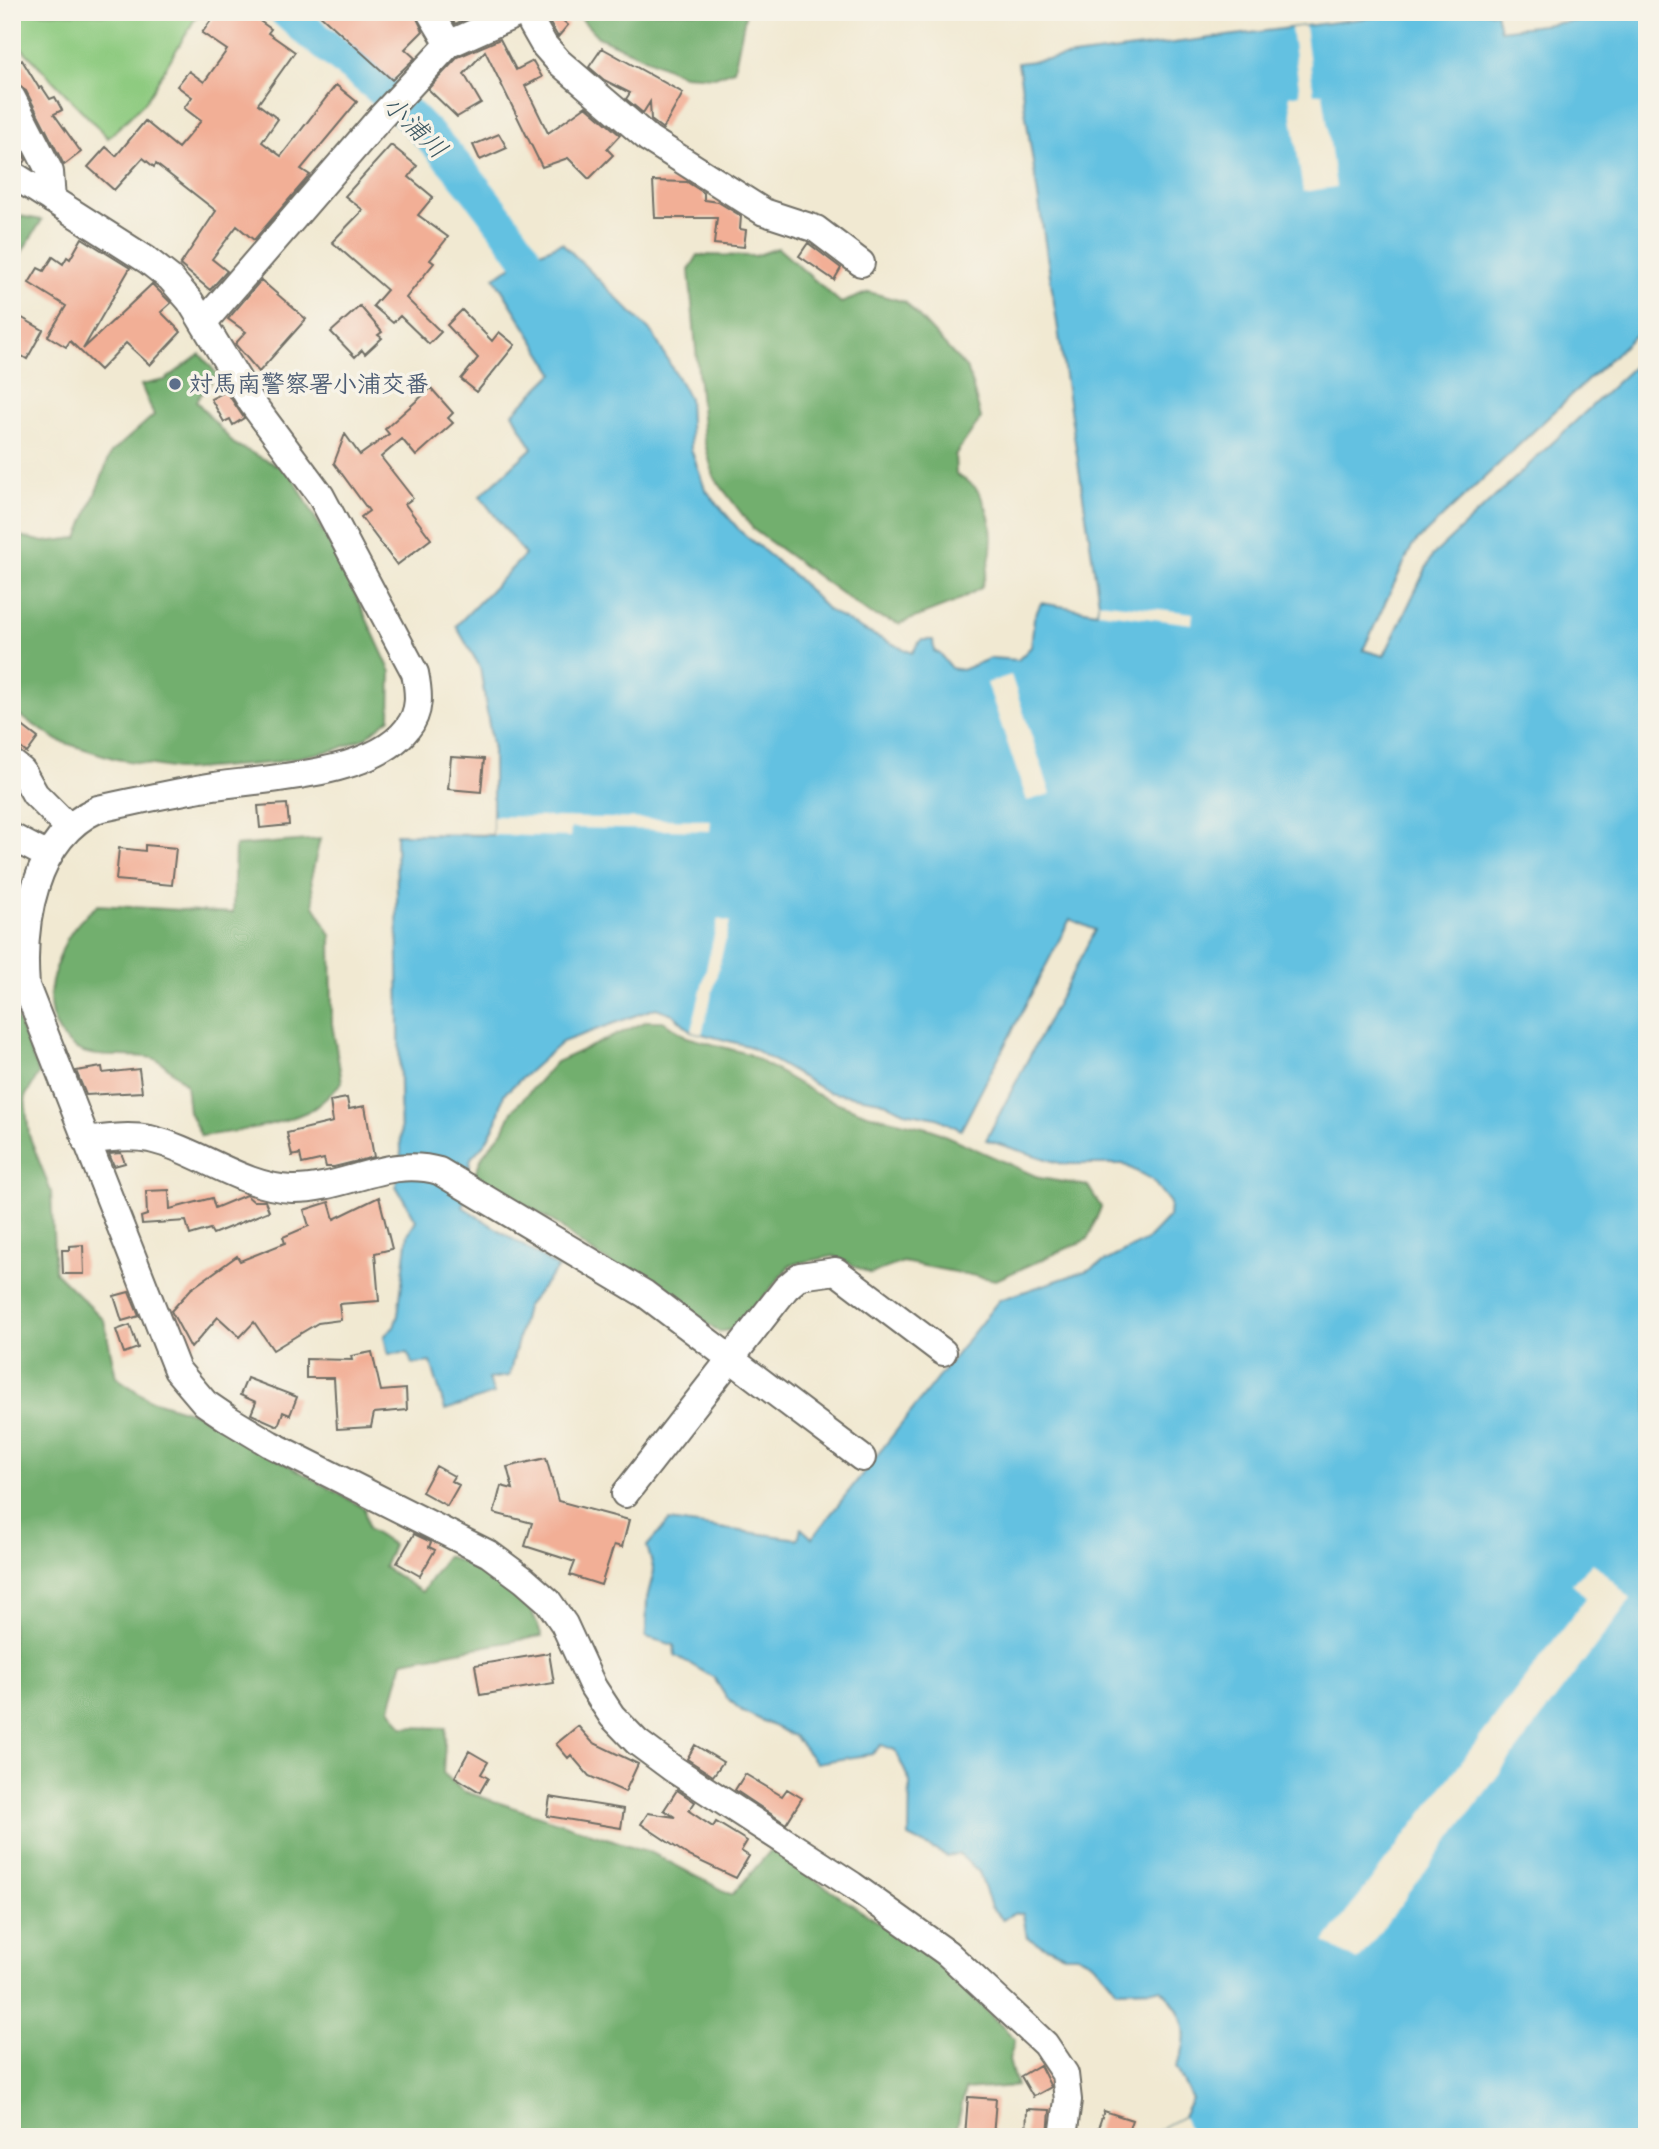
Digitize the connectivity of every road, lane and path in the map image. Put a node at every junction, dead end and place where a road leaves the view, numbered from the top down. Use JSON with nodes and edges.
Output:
{"nodes":[{"id":1,"x":430,"y":12,"type":"edge"},
{"id":2,"x":521,"y":12,"type":"edge"},
{"id":3,"x":530,"y":12,"type":"edge"},
{"id":4,"x":449,"y":44,"type":"junction"},
{"id":5,"x":12,"y":98,"type":"edge"},
{"id":6,"x":12,"y":174,"type":"edge"},
{"id":7,"x":52,"y":200,"type":"junction"},
{"id":8,"x":860,"y":263,"type":"dead end"},
{"id":9,"x":204,"y":322,"type":"junction"},
{"id":10,"x":12,"y":763,"type":"edge"},
{"id":11,"x":68,"y":827,"type":"junction"},
{"id":12,"x":12,"y":837,"type":"edge"},
{"id":13,"x":48,"y":856,"type":"junction"},
{"id":14,"x":86,"y":1140,"type":"junction"},
{"id":15,"x":943,"y":1352,"type":"dead end"},
{"id":16,"x":732,"y":1358,"type":"junction"},
{"id":17,"x":862,"y":1458,"type":"dead end"},
{"id":18,"x":625,"y":1494,"type":"dead end"},
{"id":19,"x":1063,"y":2137,"type":"edge"}],
"edges":[{"from":1,"to":4,"type":"street"},
{"from":2,"to":4,"type":"street"},
{"from":3,"to":8,"type":"street"},
{"from":4,"to":9,"type":"street"},
{"from":5,"to":7,"type":"street"},
{"from":6,"to":7,"type":"street"},
{"from":7,"to":9,"type":"street"},
{"from":9,"to":11,"type":"street"},
{"from":10,"to":11,"type":"street"},
{"from":11,"to":13,"type":"street"},
{"from":12,"to":13,"type":"street"},
{"from":13,"to":14,"type":"street"},
{"from":14,"to":16,"type":"street"},
{"from":14,"to":19,"type":"street"},
{"from":15,"to":16,"type":"street"},
{"from":16,"to":17,"type":"street"},
{"from":16,"to":18,"type":"street"}]}
